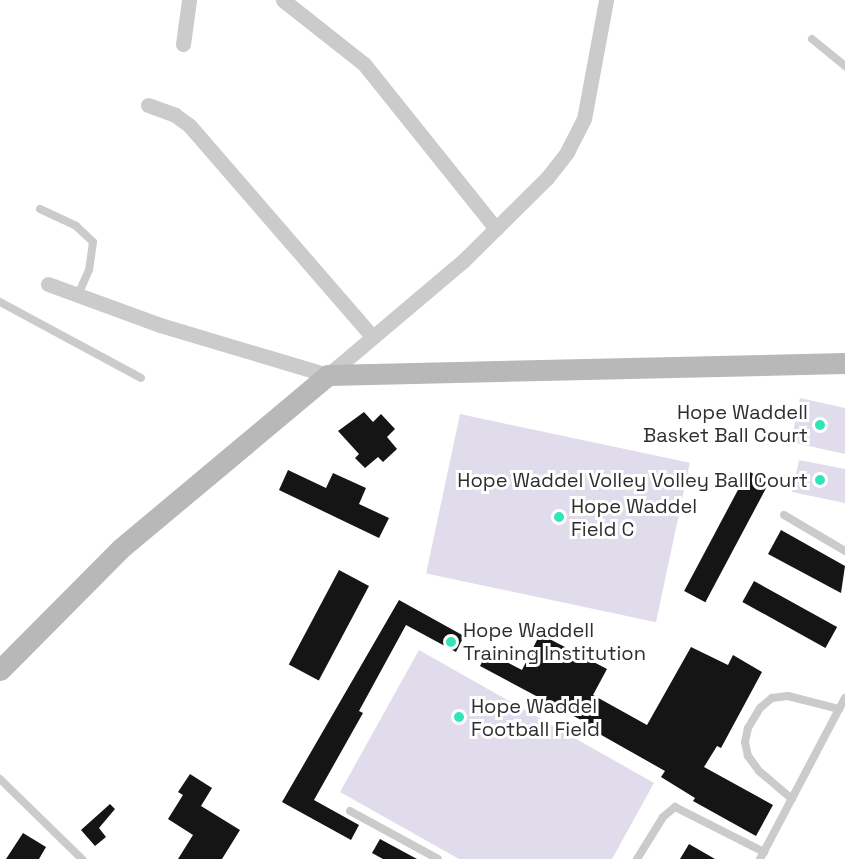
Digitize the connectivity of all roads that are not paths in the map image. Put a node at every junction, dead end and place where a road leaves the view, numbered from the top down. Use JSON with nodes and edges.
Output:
{"nodes":[{"id":1,"x":189,"y":0,"type":"edge"},
{"id":2,"x":283,"y":0,"type":"edge"},
{"id":3,"x":606,"y":0,"type":"edge"},
{"id":4,"x":812,"y":39,"type":"dead end"},
{"id":5,"x":183,"y":44,"type":"dead end"},
{"id":6,"x":845,"y":66,"type":"edge"},
{"id":7,"x":148,"y":105,"type":"dead end"},
{"id":8,"x":40,"y":209,"type":"dead end"},
{"id":9,"x":496,"y":229,"type":"junction"},
{"id":10,"x":48,"y":285,"type":"dead end"},
{"id":11,"x":78,"y":295,"type":"junction"},
{"id":12,"x":0,"y":302,"type":"edge"},
{"id":13,"x":371,"y":335,"type":"junction"},
{"id":14,"x":845,"y":363,"type":"edge"},
{"id":15,"x":328,"y":375,"type":"junction"},
{"id":16,"x":141,"y":378,"type":"dead end"},
{"id":17,"x":784,"y":515,"type":"dead end"},
{"id":18,"x":845,"y":551,"type":"edge"},
{"id":19,"x":0,"y":670,"type":"edge"},
{"id":20,"x":845,"y":698,"type":"edge"},
{"id":21,"x":839,"y":709,"type":"junction"},
{"id":22,"x":0,"y":779,"type":"edge"},
{"id":23,"x":792,"y":799,"type":"junction"},
{"id":24,"x":350,"y":811,"type":"dead end"},
{"id":25,"x":762,"y":855,"type":"edge"},
{"id":26,"x":82,"y":859,"type":"edge"},
{"id":27,"x":438,"y":859,"type":"edge"},
{"id":28,"x":637,"y":859,"type":"edge"}],
"edges":[{"from":1,"to":5,"type":"street"},
{"from":2,"to":9,"type":"street"},
{"from":3,"to":9,"type":"street"},
{"from":4,"to":6,"type":"lane"},
{"from":7,"to":13,"type":"street"},
{"from":8,"to":11,"type":"lane"},
{"from":9,"to":13,"type":"street"},
{"from":10,"to":11,"type":"street"},
{"from":11,"to":15,"type":"street"},
{"from":12,"to":16,"type":"lane"},
{"from":13,"to":15,"type":"street"},
{"from":14,"to":15,"type":"street"},
{"from":15,"to":19,"type":"street"},
{"from":17,"to":18,"type":"lane"},
{"from":20,"to":21,"type":"lane"},
{"from":21,"to":23,"type":"lane"},
{"from":21,"to":23,"type":"lane"},
{"from":22,"to":26,"type":"lane"},
{"from":23,"to":25,"type":"lane"},
{"from":24,"to":27,"type":"lane"},
{"from":25,"to":28,"type":"lane"}]}
